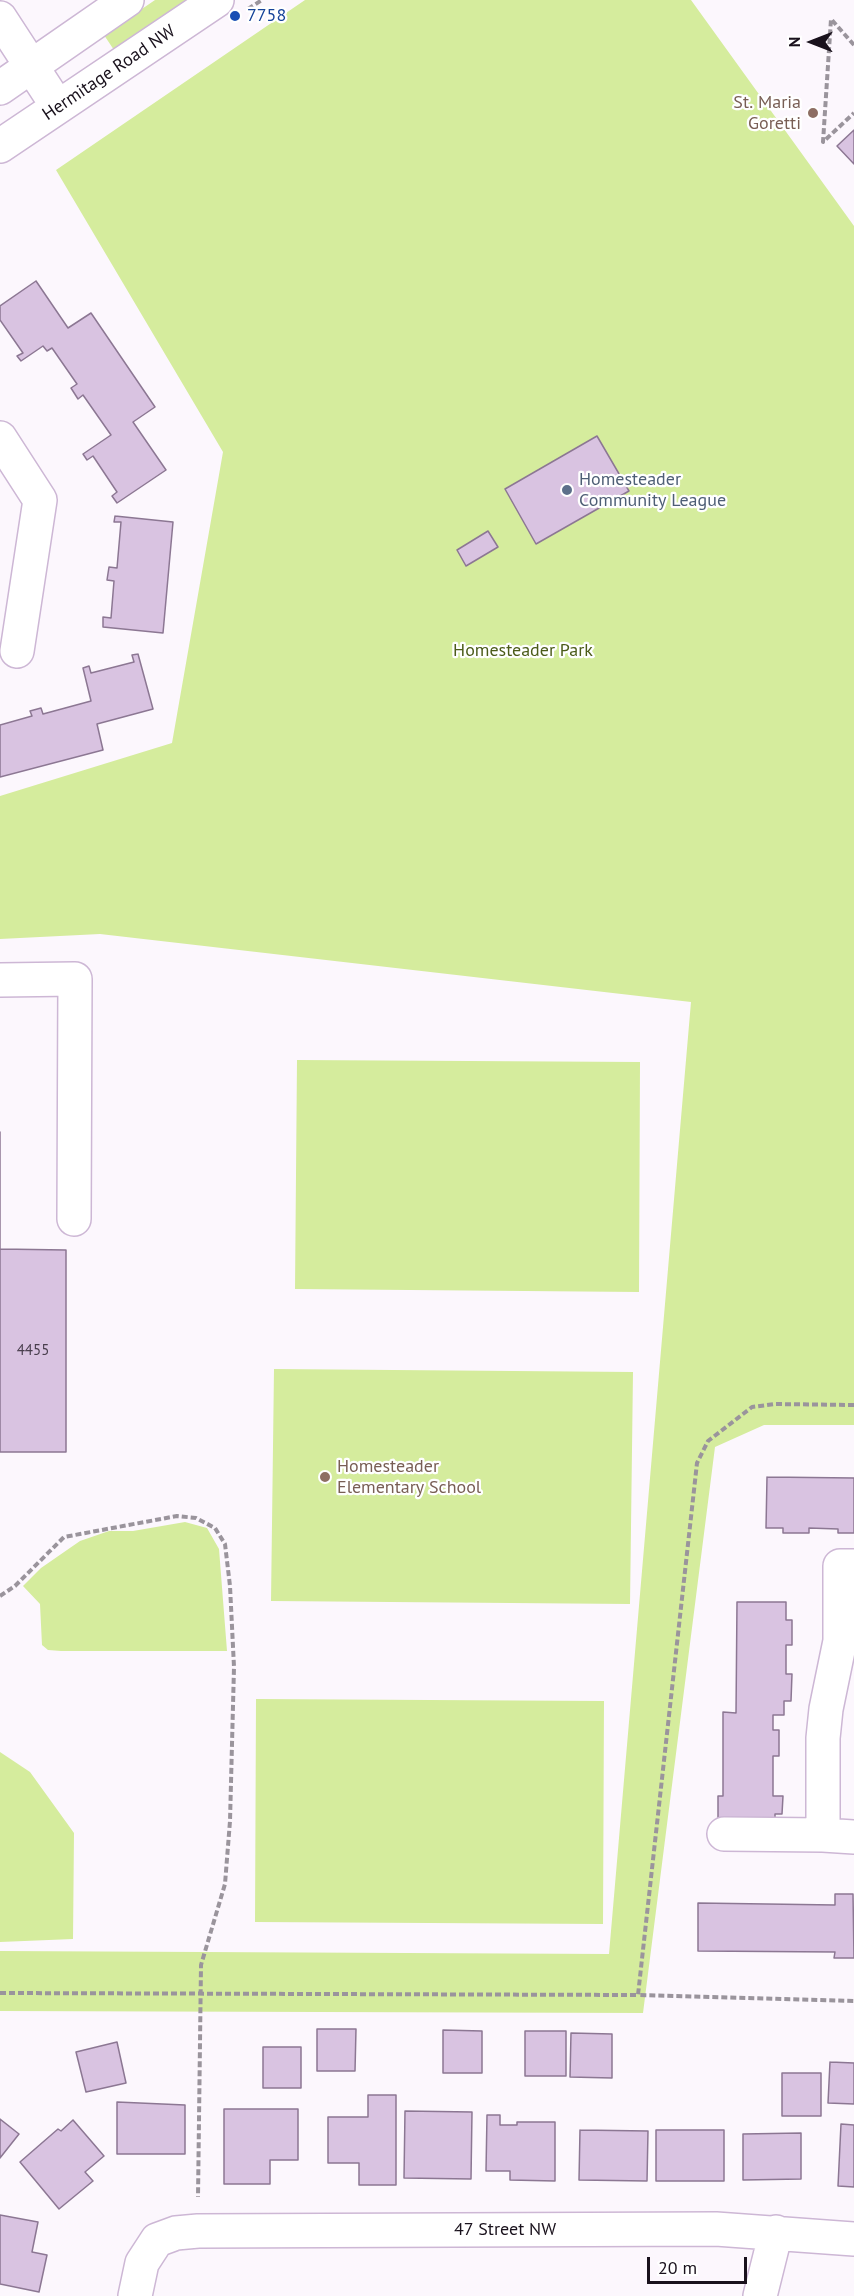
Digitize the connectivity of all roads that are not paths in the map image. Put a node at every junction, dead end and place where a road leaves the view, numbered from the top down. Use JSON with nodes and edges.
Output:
{"nodes":[{"id":1,"x":127,"y":0,"type":"edge"},
{"id":2,"x":217,"y":0,"type":"edge"},
{"id":3,"x":0,"y":18,"type":"edge"},
{"id":4,"x":31,"y":67,"type":"junction"},
{"id":5,"x":0,"y":88,"type":"edge"},
{"id":6,"x":58,"y":107,"type":"junction"},
{"id":7,"x":0,"y":146,"type":"edge"},
{"id":8,"x":0,"y":438,"type":"edge"},
{"id":9,"x":17,"y":651,"type":"dead end"},
{"id":10,"x":0,"y":980,"type":"edge"},
{"id":11,"x":74,"y":1219,"type":"dead end"},
{"id":12,"x":854,"y":1566,"type":"edge"},
{"id":13,"x":724,"y":1834,"type":"dead end"},
{"id":14,"x":838,"y":1836,"type":"edge"},
{"id":15,"x":776,"y":2232,"type":"junction"},
{"id":16,"x":854,"y":2239,"type":"edge"},
{"id":17,"x":135,"y":2296,"type":"edge"},
{"id":18,"x":760,"y":2296,"type":"edge"}],
"edges":[{"from":1,"to":4,"type":"street"},
{"from":2,"to":6,"type":"street","name":"Hermitage Road NW"},
{"from":3,"to":4,"type":"street"},
{"from":4,"to":5,"type":"street"},
{"from":4,"to":6,"type":"street"},
{"from":6,"to":7,"type":"street","name":"Hermitage Road NW"},
{"from":8,"to":9,"type":"street"},
{"from":10,"to":11,"type":"street"},
{"from":12,"to":14,"type":"street"},
{"from":13,"to":14,"type":"street"},
{"from":15,"to":16,"type":"street","name":"47 Street NW"},
{"from":15,"to":17,"type":"street","name":"47 Street NW"},
{"from":15,"to":18,"type":"street"}]}
